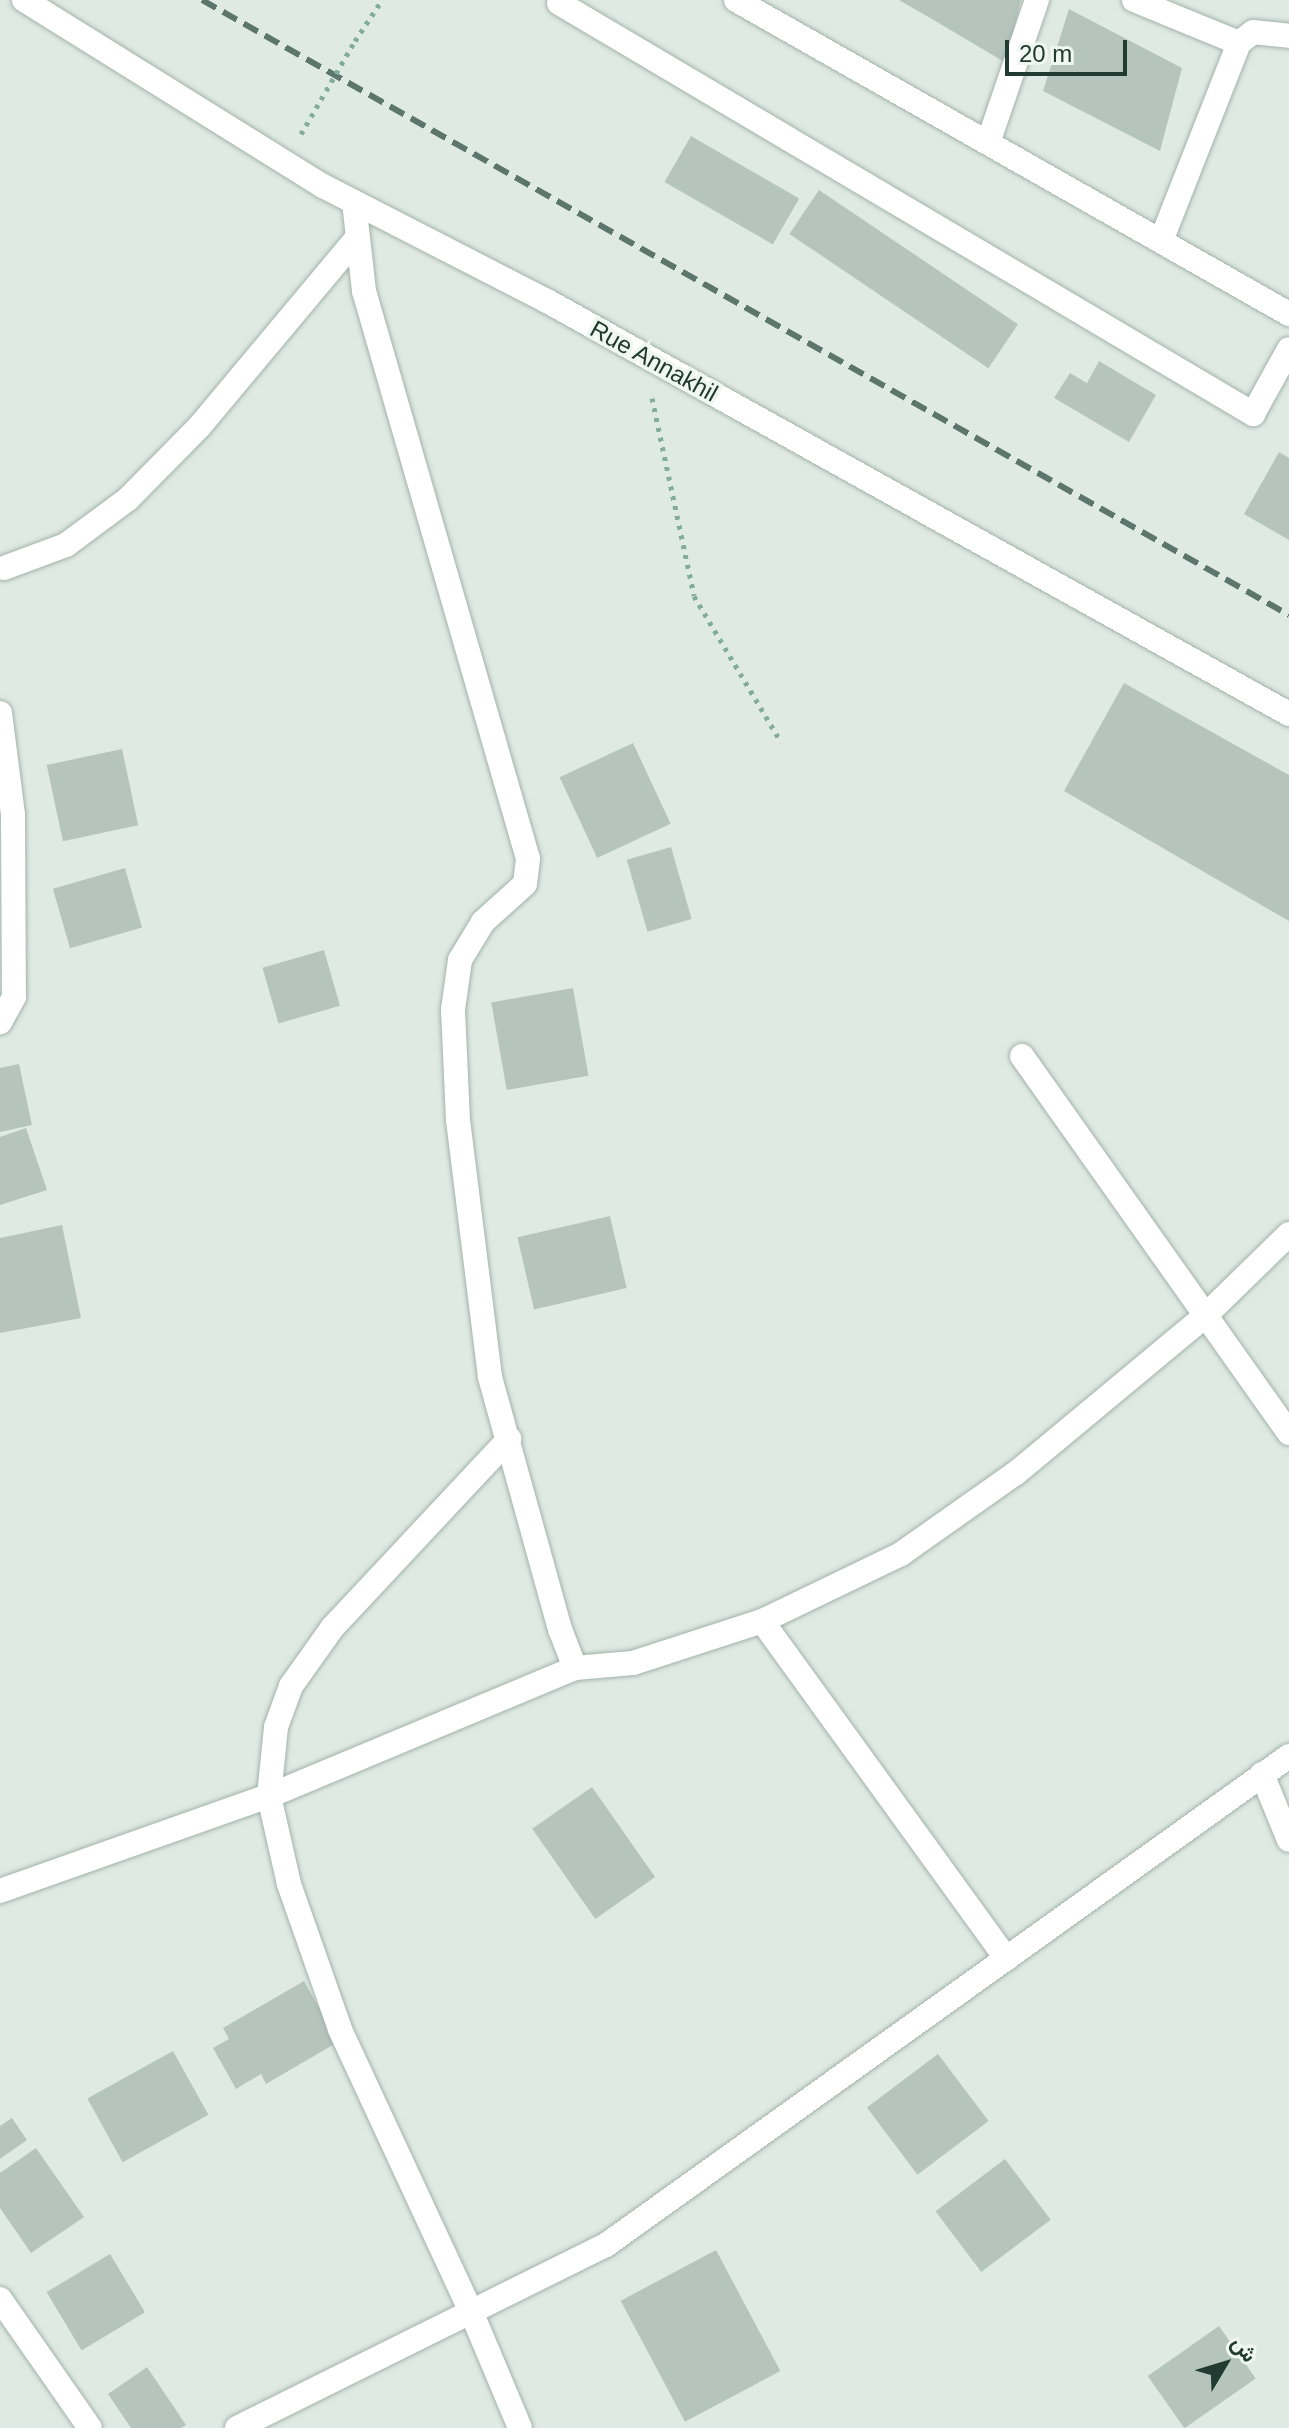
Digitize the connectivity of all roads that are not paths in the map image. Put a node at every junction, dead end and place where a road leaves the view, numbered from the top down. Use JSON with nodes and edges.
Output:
{"nodes":[{"id":1,"x":24,"y":0,"type":"edge"},
{"id":2,"x":736,"y":0,"type":"edge"},
{"id":3,"x":1037,"y":0,"type":"edge"},
{"id":4,"x":1134,"y":0,"type":"edge"},
{"id":5,"x":559,"y":3,"type":"dead end"},
{"id":6,"x":1289,"y":36,"type":"edge"},
{"id":7,"x":1239,"y":43,"type":"junction"},
{"id":8,"x":988,"y":143,"type":"junction"},
{"id":9,"x":354,"y":202,"type":"junction"},
{"id":10,"x":357,"y":238,"type":"junction"},
{"id":11,"x":1161,"y":241,"type":"junction"},
{"id":12,"x":1289,"y":314,"type":"edge"},
{"id":13,"x":1289,"y":349,"type":"edge"},
{"id":14,"x":1,"y":565,"type":"edge"},
{"id":15,"x":0,"y":713,"type":"edge"},
{"id":16,"x":1289,"y":714,"type":"edge"},
{"id":17,"x":6,"y":816,"type":"edge"},
{"id":18,"x":0,"y":1022,"type":"edge"},
{"id":19,"x":1022,"y":1056,"type":"dead end"},
{"id":20,"x":1289,"y":1234,"type":"edge"},
{"id":21,"x":1206,"y":1315,"type":"junction"},
{"id":22,"x":1289,"y":1433,"type":"edge"},
{"id":23,"x":509,"y":1439,"type":"junction"},
{"id":24,"x":762,"y":1621,"type":"junction"},
{"id":25,"x":575,"y":1668,"type":"junction"},
{"id":26,"x":1289,"y":1756,"type":"edge"},
{"id":27,"x":1262,"y":1774,"type":"junction"},
{"id":28,"x":269,"y":1796,"type":"junction"},
{"id":29,"x":1289,"y":1840,"type":"edge"},
{"id":30,"x":0,"y":1891,"type":"edge"},
{"id":31,"x":1007,"y":1959,"type":"junction"},
{"id":32,"x":0,"y":2299,"type":"edge"},
{"id":33,"x":473,"y":2316,"type":"junction"},
{"id":34,"x":90,"y":2428,"type":"edge"},
{"id":35,"x":237,"y":2428,"type":"edge"},
{"id":36,"x":520,"y":2428,"type":"edge"}],
"edges":[{"from":1,"to":9,"type":"street","name":"Rue Annakhil"},
{"from":2,"to":8,"type":"street"},
{"from":3,"to":8,"type":"street"},
{"from":4,"to":7,"type":"street"},
{"from":5,"to":13,"type":"street"},
{"from":6,"to":7,"type":"street"},
{"from":7,"to":11,"type":"street"},
{"from":8,"to":11,"type":"street"},
{"from":9,"to":10,"type":"street"},
{"from":9,"to":16,"type":"street","name":"Rue Annakhil"},
{"from":10,"to":14,"type":"street"},
{"from":10,"to":23,"type":"street"},
{"from":11,"to":12,"type":"street"},
{"from":15,"to":17,"type":"street"},
{"from":17,"to":18,"type":"street"},
{"from":19,"to":21,"type":"street"},
{"from":20,"to":21,"type":"street"},
{"from":21,"to":22,"type":"street"},
{"from":21,"to":24,"type":"street"},
{"from":23,"to":25,"type":"street"},
{"from":23,"to":28,"type":"street"},
{"from":24,"to":25,"type":"street"},
{"from":24,"to":31,"type":"street"},
{"from":25,"to":28,"type":"street"},
{"from":26,"to":27,"type":"street"},
{"from":27,"to":29,"type":"street"},
{"from":27,"to":31,"type":"street"},
{"from":28,"to":30,"type":"street"},
{"from":28,"to":33,"type":"street"},
{"from":31,"to":33,"type":"street"},
{"from":32,"to":34,"type":"street"},
{"from":33,"to":35,"type":"street"},
{"from":33,"to":36,"type":"street"}]}
